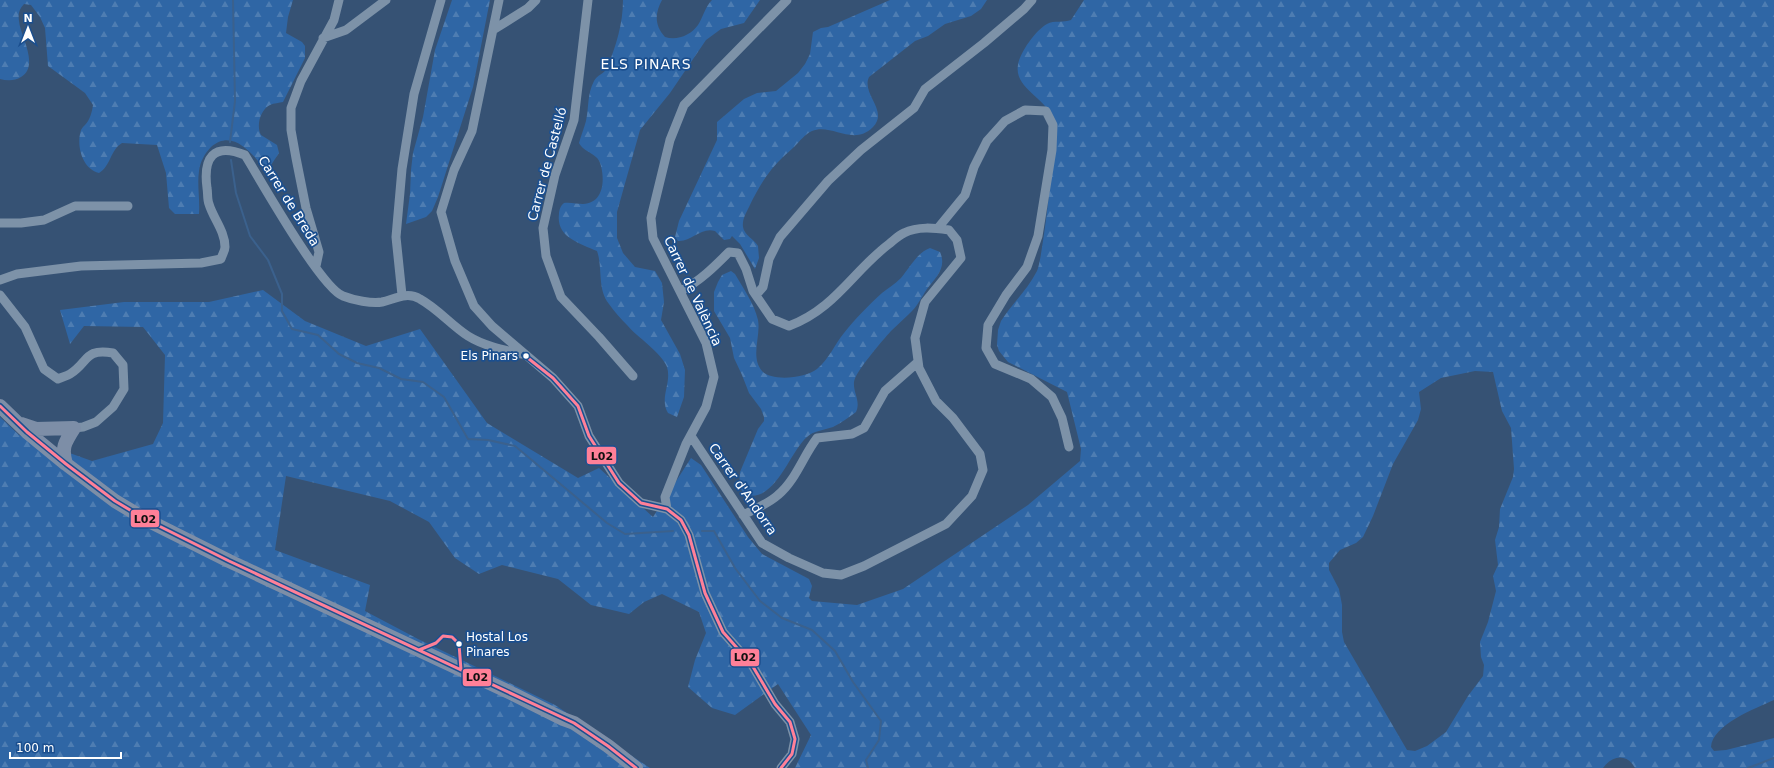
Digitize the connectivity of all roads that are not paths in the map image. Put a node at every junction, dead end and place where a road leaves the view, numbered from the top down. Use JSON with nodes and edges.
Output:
{"nodes":[{"id":1,"x":339,"y":0,"type":"edge"},
{"id":2,"x":386,"y":0,"type":"edge"},
{"id":3,"x":441,"y":0,"type":"edge"},
{"id":4,"x":499,"y":0,"type":"edge"},
{"id":5,"x":536,"y":0,"type":"edge"},
{"id":6,"x":588,"y":0,"type":"edge"},
{"id":7,"x":787,"y":0,"type":"edge"},
{"id":8,"x":1032,"y":0,"type":"edge"},
{"id":9,"x":493,"y":30,"type":"junction"},
{"id":10,"x":323,"y":38,"type":"junction"},
{"id":11,"x":128,"y":206,"type":"dead end"},
{"id":12,"x":0,"y":223,"type":"edge"},
{"id":13,"x":938,"y":228,"type":"junction"},
{"id":14,"x":316,"y":266,"type":"junction"},
{"id":15,"x":0,"y":280,"type":"edge"},
{"id":16,"x":681,"y":291,"type":"junction"},
{"id":17,"x":0,"y":295,"type":"edge"},
{"id":18,"x":402,"y":295,"type":"junction"},
{"id":19,"x":756,"y":295,"type":"junction"},
{"id":20,"x":524,"y":354,"type":"junction"},
{"id":21,"x":918,"y":362,"type":"junction"},
{"id":22,"x":633,"y":376,"type":"dead end"},
{"id":23,"x":0,"y":406,"type":"edge"},
{"id":24,"x":19,"y":423,"type":"junction"},
{"id":25,"x":74,"y":428,"type":"junction"},
{"id":26,"x":691,"y":436,"type":"junction"},
{"id":27,"x":1069,"y":447,"type":"dead end"},
{"id":28,"x":66,"y":464,"type":"junction"},
{"id":29,"x":667,"y":509,"type":"junction"},
{"id":30,"x":743,"y":515,"type":"junction"},
{"id":31,"x":563,"y":719,"type":"junction"},
{"id":32,"x":624,"y":768,"type":"edge"},
{"id":33,"x":636,"y":768,"type":"edge"},
{"id":34,"x":781,"y":768,"type":"edge"}],
"edges":[{"from":1,"to":10,"type":"street"},
{"from":2,"to":10,"type":"street"},
{"from":3,"to":18,"type":"street"},
{"from":4,"to":9,"type":"street"},
{"from":5,"to":9,"type":"street"},
{"from":6,"to":22,"type":"street","name":"Carrer de Castelló"},
{"from":7,"to":16,"type":"street","name":"Carrer de València"},
{"from":8,"to":19,"type":"street"},
{"from":9,"to":20,"type":"street"},
{"from":10,"to":14,"type":"street"},
{"from":11,"to":12,"type":"street"},
{"from":13,"to":19,"type":"street"},
{"from":13,"to":21,"type":"street","name":"Carrer d'Andorra"},
{"from":13,"to":27,"type":"street"},
{"from":14,"to":15,"type":"street","name":"Carrer de Breda"},
{"from":14,"to":18,"type":"street","name":"Carrer de Breda"},
{"from":16,"to":19,"type":"street"},
{"from":16,"to":26,"type":"street","name":"Carrer de València"},
{"from":17,"to":25,"type":"street"},
{"from":18,"to":20,"type":"street"},
{"from":20,"to":29,"type":"street"},
{"from":21,"to":30,"type":"street"},
{"from":21,"to":30,"type":"street","name":"Carrer d'Andorra"},
{"from":23,"to":24,"type":"main road"},
{"from":24,"to":25,"type":"main road"},
{"from":24,"to":28,"type":"main road"},
{"from":25,"to":28,"type":"main road"},
{"from":26,"to":29,"type":"street","name":"Carrer de València"},
{"from":26,"to":30,"type":"street","name":"Carrer d'Andorra"},
{"from":28,"to":31,"type":"main road"},
{"from":29,"to":34,"type":"street"},
{"from":31,"to":32,"type":"main road"},
{"from":31,"to":33,"type":"main road"}]}
